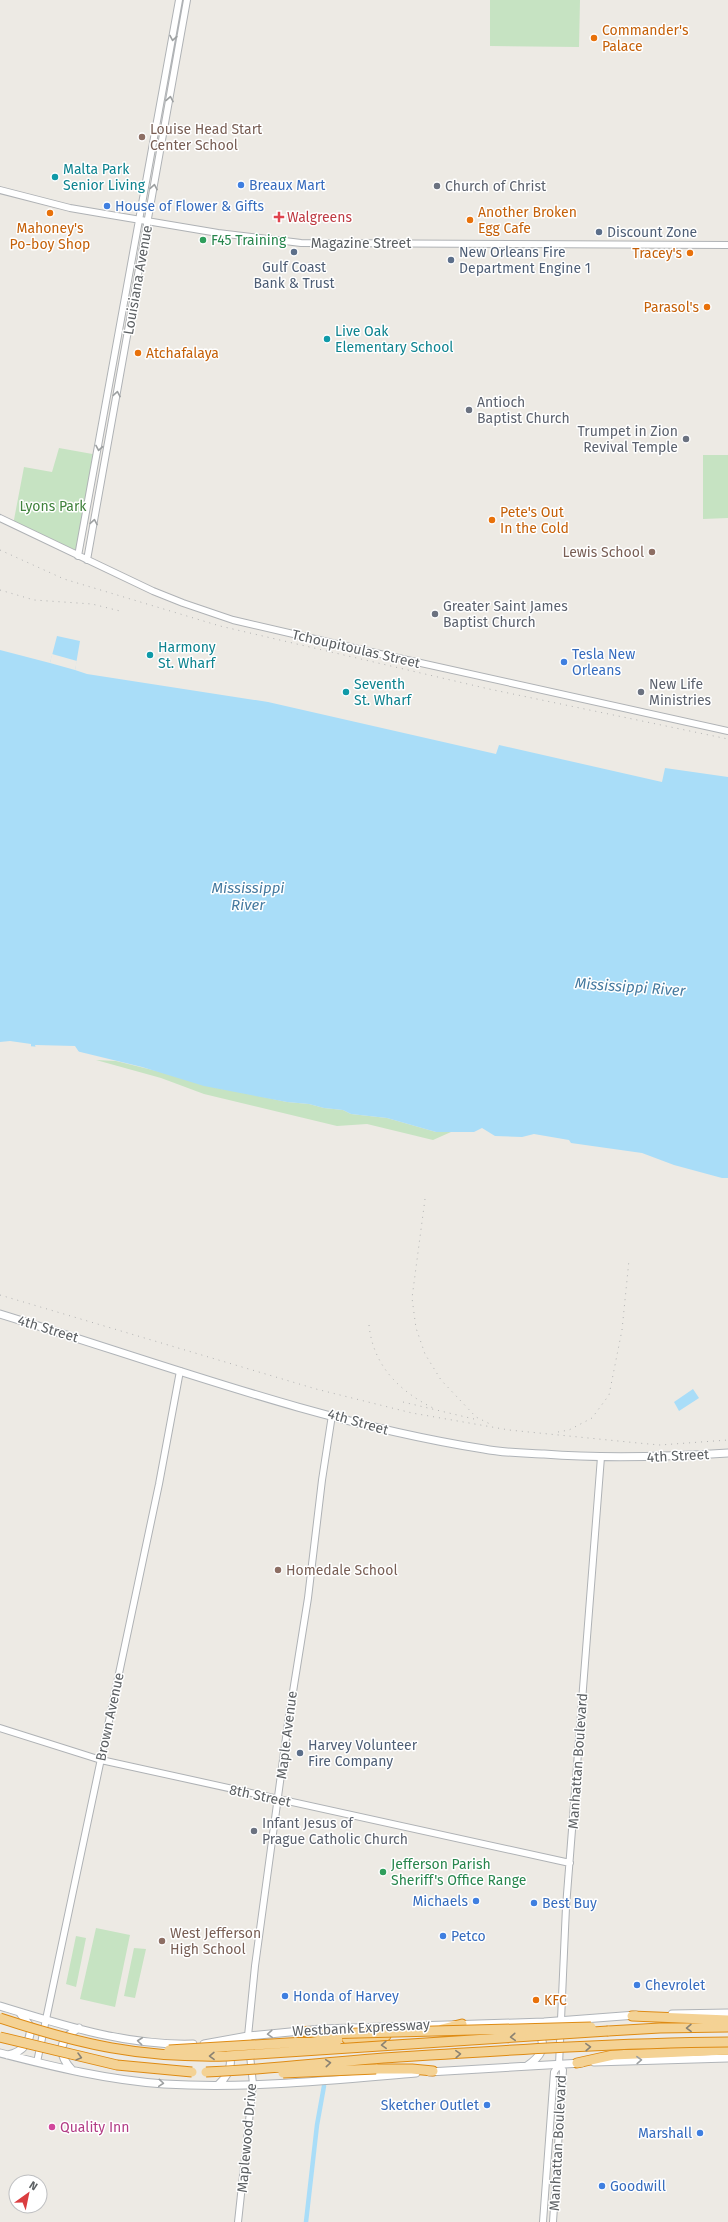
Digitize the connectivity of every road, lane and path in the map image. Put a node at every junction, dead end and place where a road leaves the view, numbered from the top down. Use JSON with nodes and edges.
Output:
{"nodes":[{"id":1,"x":179,"y":0,"type":"edge"},
{"id":2,"x":187,"y":0,"type":"edge"},
{"id":3,"x":0,"y":190,"type":"edge"},
{"id":4,"x":140,"y":220,"type":"junction"},
{"id":5,"x":148,"y":222,"type":"junction"},
{"id":6,"x":728,"y":245,"type":"edge"},
{"id":7,"x":134,"y":254,"type":"junction"},
{"id":8,"x":142,"y":255,"type":"junction"},
{"id":9,"x":0,"y":518,"type":"edge"},
{"id":10,"x":78,"y":556,"type":"junction"},
{"id":11,"x":87,"y":560,"type":"junction"},
{"id":12,"x":728,"y":731,"type":"edge"},
{"id":13,"x":0,"y":1314,"type":"edge"},
{"id":14,"x":180,"y":1372,"type":"junction"},
{"id":15,"x":332,"y":1415,"type":"junction"},
{"id":16,"x":728,"y":1453,"type":"edge"},
{"id":17,"x":601,"y":1457,"type":"junction"},
{"id":18,"x":0,"y":1728,"type":"edge"},
{"id":19,"x":101,"y":1760,"type":"junction"},
{"id":20,"x":279,"y":1800,"type":"junction"},
{"id":21,"x":570,"y":1863,"type":"junction"},
{"id":22,"x":0,"y":2006,"type":"edge"},
{"id":23,"x":18,"y":2011,"type":"junction"},
{"id":24,"x":728,"y":2013,"type":"edge"},
{"id":25,"x":632,"y":2016,"type":"junction"},
{"id":26,"x":0,"y":2018,"type":"edge"},
{"id":27,"x":46,"y":2019,"type":"junction"},
{"id":28,"x":560,"y":2020,"type":"junction"},
{"id":29,"x":728,"y":2020,"type":"edge"},
{"id":30,"x":528,"y":2022,"type":"junction"},
{"id":31,"x":462,"y":2024,"type":"junction"},
{"id":32,"x":728,"y":2027,"type":"edge"},
{"id":33,"x":79,"y":2028,"type":"junction"},
{"id":34,"x":301,"y":2031,"type":"junction"},
{"id":35,"x":608,"y":2031,"type":"junction"},
{"id":36,"x":248,"y":2036,"type":"junction"},
{"id":37,"x":0,"y":2037,"type":"edge"},
{"id":38,"x":728,"y":2042,"type":"edge"},
{"id":39,"x":214,"y":2043,"type":"junction"},
{"id":40,"x":728,"y":2050,"type":"edge"},
{"id":41,"x":0,"y":2053,"type":"edge"},
{"id":42,"x":143,"y":2054,"type":"junction"},
{"id":43,"x":8,"y":2055,"type":"junction"},
{"id":44,"x":250,"y":2055,"type":"joint"},
{"id":45,"x":728,"y":2058,"type":"edge"},
{"id":46,"x":37,"y":2062,"type":"junction"},
{"id":47,"x":577,"y":2063,"type":"junction"},
{"id":48,"x":559,"y":2065,"type":"junction"},
{"id":49,"x":527,"y":2066,"type":"junction"},
{"id":50,"x":73,"y":2071,"type":"junction"},
{"id":51,"x":433,"y":2071,"type":"junction"},
{"id":52,"x":206,"y":2072,"type":"junction"},
{"id":53,"x":219,"y":2084,"type":"junction"},
{"id":54,"x":253,"y":2084,"type":"junction"},
{"id":55,"x":552,"y":2105,"type":"junction"},
{"id":56,"x":559,"y":2126,"type":"junction"},
{"id":57,"x":238,"y":2222,"type":"edge"},
{"id":58,"x":543,"y":2222,"type":"edge"},
{"id":59,"x":553,"y":2222,"type":"edge"}],
"edges":[{"from":1,"to":4,"type":"street","name":"Louisiana Avenue","one_way":true},
{"from":5,"to":2,"type":"street","name":"Louisiana Avenue","one_way":true},
{"from":3,"to":4,"type":"street","name":"Magazine Street"},
{"from":4,"to":5,"type":"street","name":"Magazine Street"},
{"from":4,"to":7,"type":"street","name":"Louisiana Avenue"},
{"from":5,"to":6,"type":"street","name":"Magazine Street"},
{"from":5,"to":8,"type":"street","name":"Louisiana Avenue"},
{"from":7,"to":8,"type":"street"},
{"from":7,"to":10,"type":"street","name":"Louisiana Avenue","one_way":true},
{"from":11,"to":8,"type":"street","name":"Louisiana Avenue","one_way":true},
{"from":9,"to":10,"type":"street","name":"Tchoupitoulas Street"},
{"from":10,"to":11,"type":"street","name":"Tchoupitoulas Street"},
{"from":11,"to":12,"type":"street","name":"Tchoupitoulas Street"},
{"from":13,"to":14,"type":"main road","name":"4th Street"},
{"from":14,"to":15,"type":"main road","name":"4th Street"},
{"from":14,"to":19,"type":"street","name":"Brown Avenue"},
{"from":15,"to":17,"type":"main road","name":"4th Street"},
{"from":15,"to":20,"type":"street","name":"Maple Avenue"},
{"from":16,"to":17,"type":"main road","name":"4th Street"},
{"from":17,"to":21,"type":"street","name":"Manhattan Boulevard"},
{"from":18,"to":19,"type":"street","name":"8th Street"},
{"from":19,"to":20,"type":"street","name":"8th Street"},
{"from":19,"to":27,"type":"street","name":"Brown Avenue"},
{"from":20,"to":21,"type":"street","name":"8th Street"},
{"from":20,"to":36,"type":"street","name":"Maple Avenue"},
{"from":21,"to":28,"type":"street","name":"Manhattan Boulevard"},
{"from":22,"to":23,"type":"main road","name":"Westbank Expressway"},
{"from":23,"to":27,"type":"main road","name":"Westbank Expressway"},
{"from":23,"to":43,"type":"main road"},
{"from":24,"to":25,"type":"main road","name":"Westbank Expressway"},
{"from":25,"to":28,"type":"main road","name":"Westbank Expressway"},
{"from":25,"to":29,"type":"highway"},
{"from":26,"to":42,"type":"highway","name":"Westbank Expressway","bridge":true},
{"from":27,"to":33,"type":"main road","name":"Westbank Expressway"},
{"from":27,"to":46,"type":"street","name":"Brown Avenue"},
{"from":28,"to":30,"type":"main road","name":"Westbank Expressway"},
{"from":28,"to":48,"type":"street","name":"Manhattan Boulevard"},
{"from":30,"to":31,"type":"main road","name":"Westbank Expressway"},
{"from":30,"to":49,"type":"main road"},
{"from":31,"to":34,"type":"main road","name":"Westbank Expressway"},
{"from":31,"to":42,"type":"highway","bridge":true},
{"from":32,"to":35,"type":"highway","name":"Westbank Expressway","one_way":true},
{"from":39,"to":33,"type":"main road","name":"Westbank Expressway","one_way":true},
{"from":33,"to":50,"type":"main road"},
{"from":34,"to":35,"type":"highway","bridge":true},
{"from":34,"to":36,"type":"main road","name":"Westbank Expressway","one_way":true},
{"from":35,"to":42,"type":"highway","name":"Westbank Expressway","one_way":true,"bridge":true},
{"from":36,"to":39,"type":"main road","name":"Westbank Expressway"},
{"from":36,"to":44,"type":"street","name":"Maple Avenue"},
{"from":37,"to":52,"type":"highway","one_way":true,"bridge":true},
{"from":52,"to":38,"type":"highway","one_way":true,"bridge":true},
{"from":39,"to":53,"type":"main road"},
{"from":40,"to":47,"type":"highway"},
{"from":41,"to":43,"type":"main road"},
{"from":43,"to":46,"type":"main road"},
{"from":44,"to":54,"type":"street","name":"Maplewood Drive"},
{"from":47,"to":45,"type":"main road","one_way":true},
{"from":46,"to":50,"type":"main road"},
{"from":47,"to":48,"type":"main road"},
{"from":48,"to":49,"type":"main road"},
{"from":48,"to":55,"type":"street","name":"Manhattan Boulevard"},
{"from":48,"to":56,"type":"street","name":"Manhattan Boulevard"},
{"from":49,"to":51,"type":"main road"},
{"from":50,"to":53,"type":"main road","one_way":true},
{"from":51,"to":52,"type":"highway","bridge":true},
{"from":51,"to":54,"type":"main road"},
{"from":53,"to":54,"type":"main road"},
{"from":54,"to":57,"type":"street","name":"Maplewood Drive"},
{"from":55,"to":56,"type":"street"},
{"from":55,"to":58,"type":"street","name":"Manhattan Boulevard"},
{"from":56,"to":59,"type":"street","name":"Manhattan Boulevard"}]}
